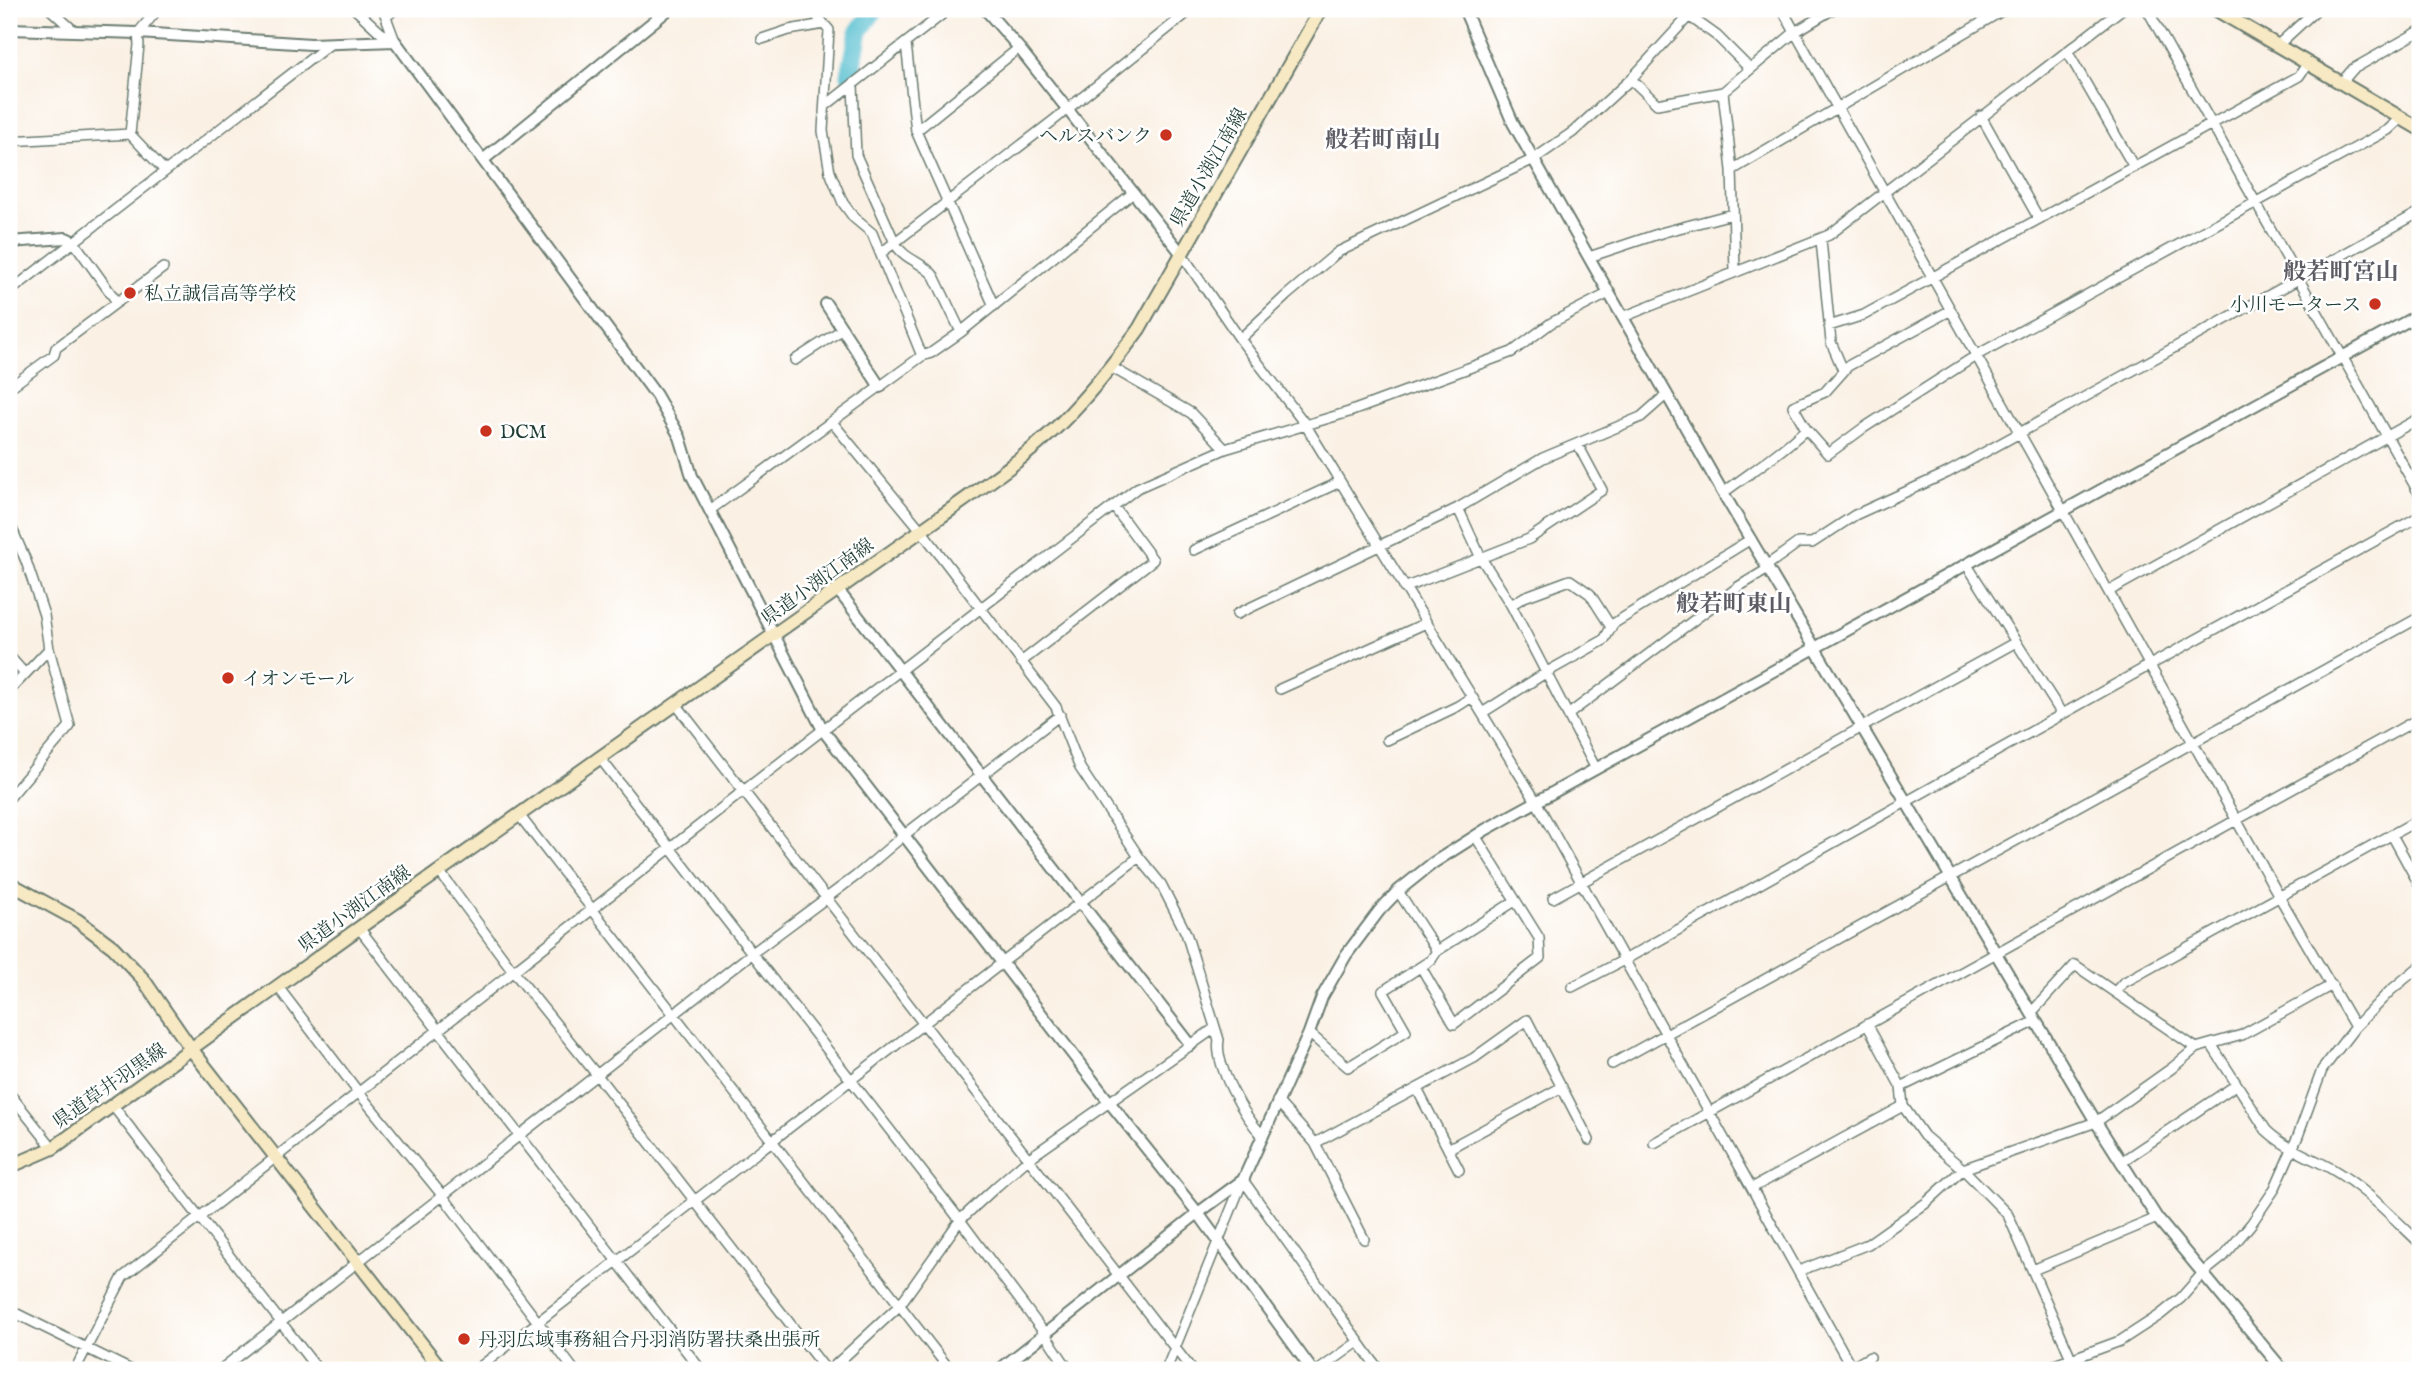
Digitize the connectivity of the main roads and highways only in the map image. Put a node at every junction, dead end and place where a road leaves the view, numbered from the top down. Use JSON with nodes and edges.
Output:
{"nodes":[{"id":1,"x":1321,"y":9,"type":"edge"},
{"id":2,"x":2215,"y":9,"type":"edge"},
{"id":3,"x":2418,"y":123,"type":"edge"},
{"id":4,"x":12,"y":888,"type":"edge"},
{"id":5,"x":192,"y":1050,"type":"junction"},
{"id":6,"x":9,"y":1167,"type":"edge"},
{"id":7,"x":442,"y":1370,"type":"edge"}],
"edges":[{"from":1,"to":5,"type":"main road","name":"県道小渕江南線"},
{"from":2,"to":3,"type":"main road"},
{"from":4,"to":5,"type":"main road"},
{"from":5,"to":6,"type":"main road","name":"県道草井羽黒線"},
{"from":5,"to":7,"type":"main road"}]}
